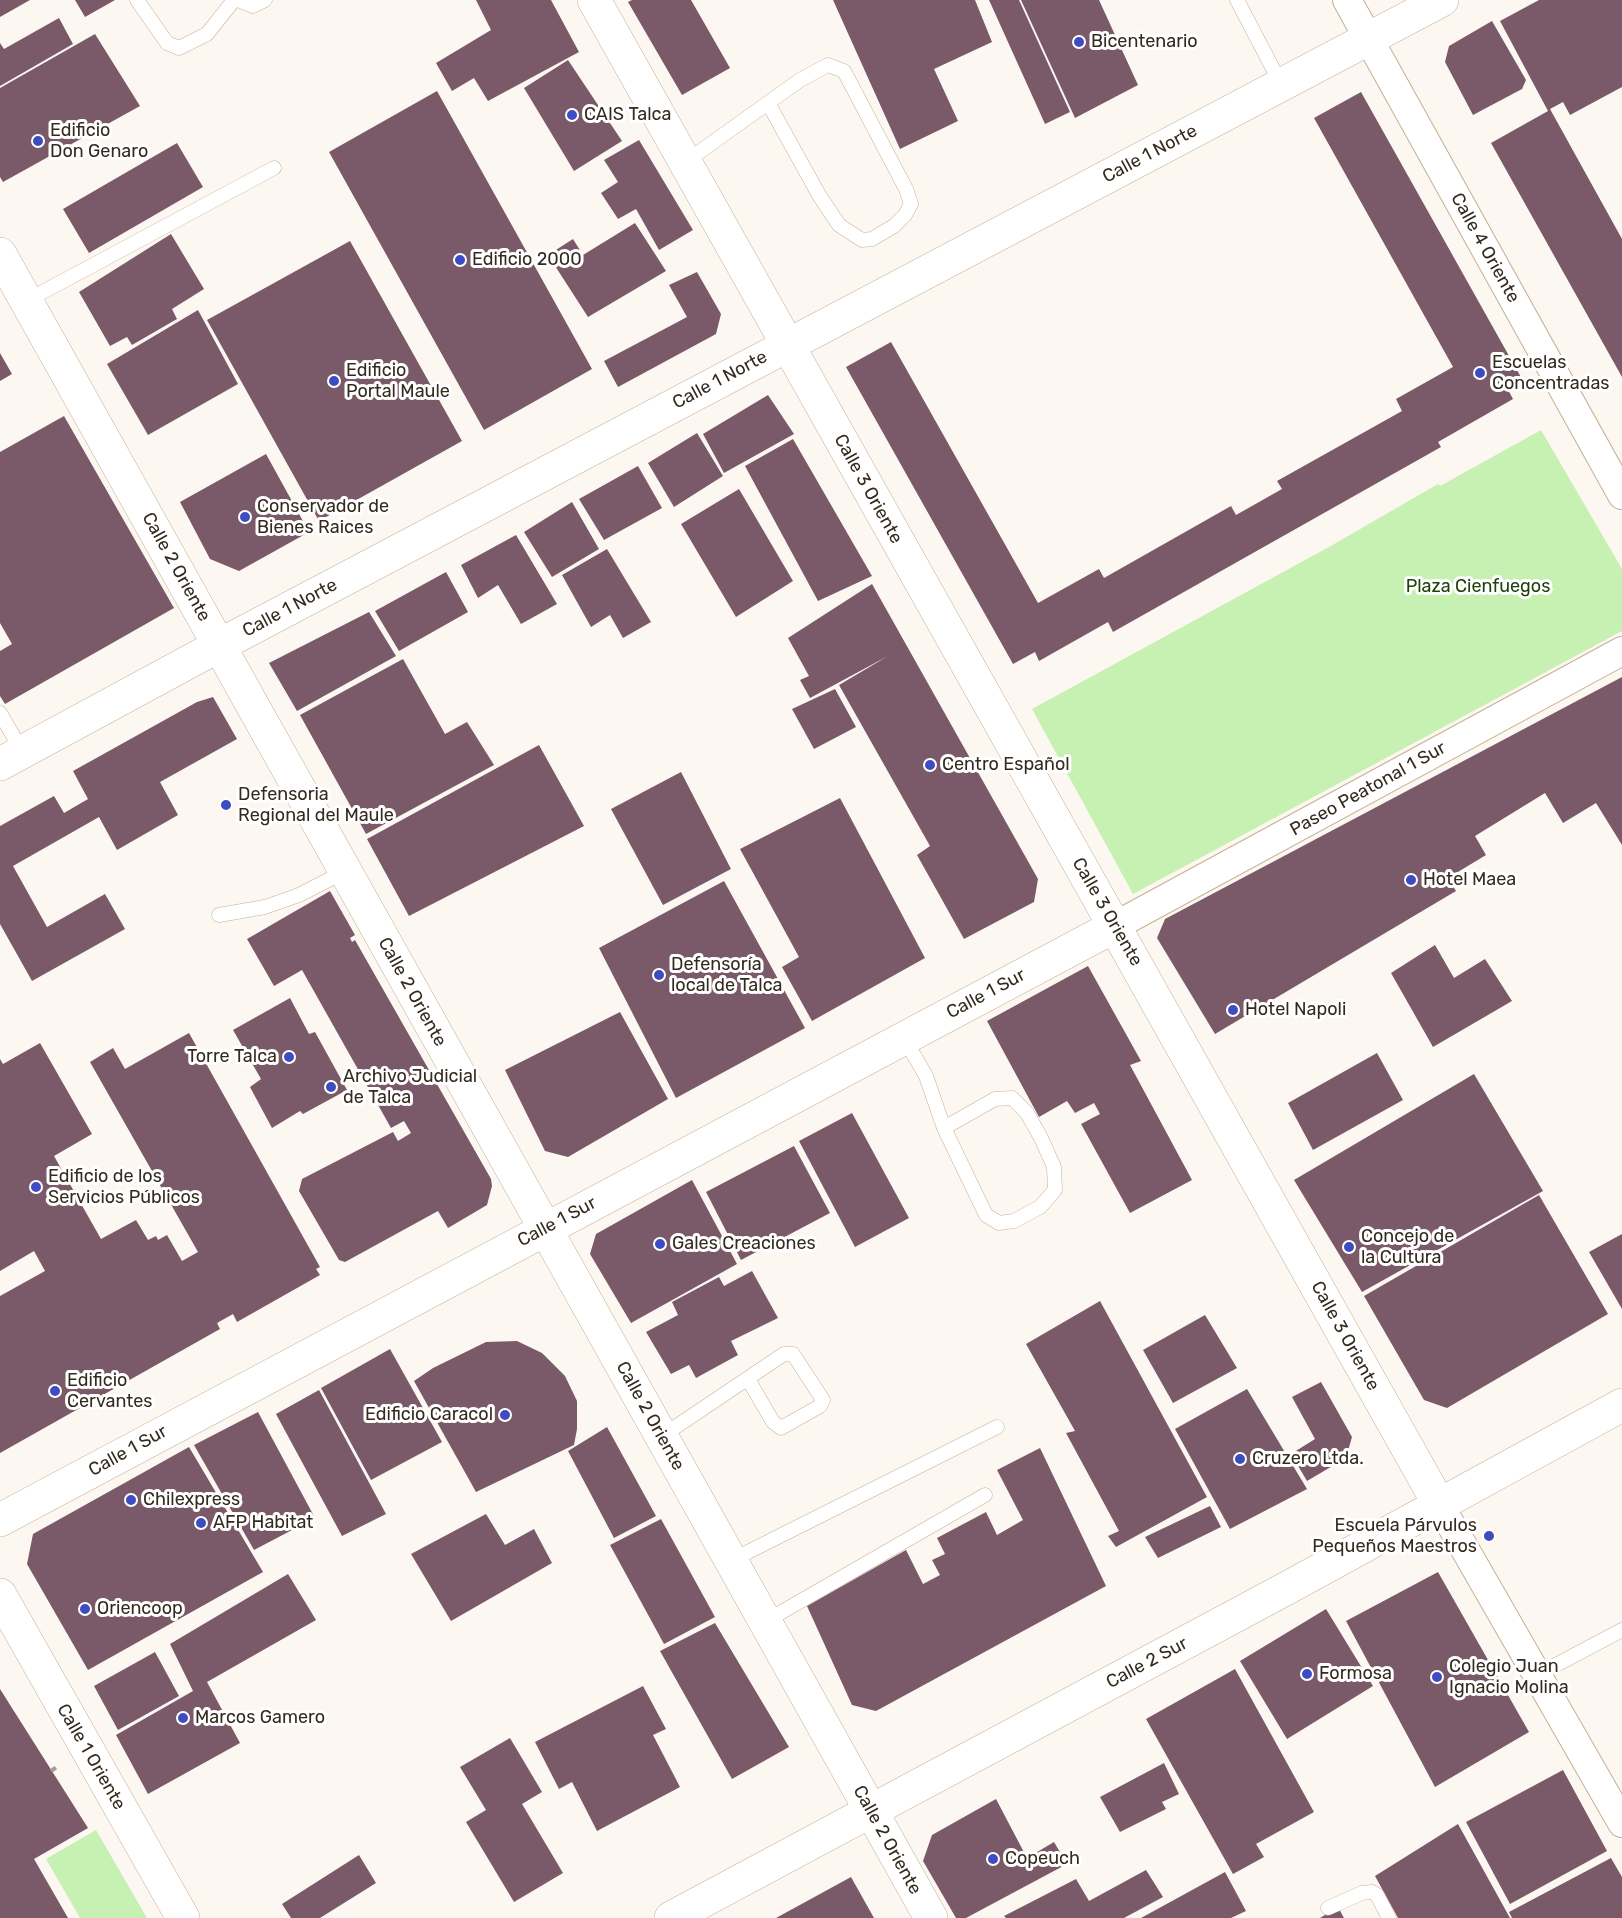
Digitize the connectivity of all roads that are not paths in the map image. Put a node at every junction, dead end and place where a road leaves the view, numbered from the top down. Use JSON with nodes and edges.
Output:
{"nodes":[{"id":1,"x":137,"y":0,"type":"edge"},
{"id":2,"x":236,"y":0,"type":"edge"},
{"id":3,"x":265,"y":0,"type":"edge"},
{"id":4,"x":594,"y":0,"type":"edge"},
{"id":5,"x":1237,"y":0,"type":"edge"},
{"id":6,"x":1347,"y":0,"type":"edge"},
{"id":7,"x":1442,"y":0,"type":"edge"},
{"id":8,"x":1368,"y":38,"type":"junction"},
{"id":9,"x":1281,"y":84,"type":"junction"},
{"id":10,"x":768,"y":103,"type":"junction"},
{"id":11,"x":684,"y":163,"type":"junction"},
{"id":12,"x":274,"y":168,"type":"dead end"},
{"id":13,"x":0,"y":254,"type":"edge"},
{"id":14,"x":26,"y":300,"type":"junction"},
{"id":15,"x":786,"y":345,"type":"junction"},
{"id":16,"x":1622,"y":495,"type":"edge"},
{"id":17,"x":220,"y":645,"type":"junction"},
{"id":18,"x":1622,"y":651,"type":"edge"},
{"id":19,"x":0,"y":713,"type":"edge"},
{"id":20,"x":11,"y":759,"type":"edge"},
{"id":21,"x":346,"y":871,"type":"junction"},
{"id":22,"x":219,"y":915,"type":"dead end"},
{"id":23,"x":1114,"y":926,"type":"junction"},
{"id":24,"x":904,"y":1038,"type":"junction"},
{"id":25,"x":945,"y":1128,"type":"junction"},
{"id":26,"x":545,"y":1228,"type":"junction"},
{"id":27,"x":748,"y":1379,"type":"junction"},
{"id":28,"x":1622,"y":1405,"type":"edge"},
{"id":29,"x":997,"y":1427,"type":"dead end"},
{"id":30,"x":662,"y":1436,"type":"junction"},
{"id":31,"x":985,"y":1495,"type":"dead end"},
{"id":32,"x":1439,"y":1504,"type":"junction"},
{"id":33,"x":0,"y":1520,"type":"edge"},
{"id":34,"x":732,"y":1560,"type":"junction"},
{"id":35,"x":0,"y":1595,"type":"edge"},
{"id":36,"x":766,"y":1621,"type":"junction"},
{"id":37,"x":1622,"y":1630,"type":"edge"},
{"id":38,"x":1537,"y":1675,"type":"junction"},
{"id":39,"x":870,"y":1810,"type":"junction"},
{"id":40,"x":1622,"y":1823,"type":"edge"},
{"id":41,"x":1328,"y":1908,"type":"dead end"},
{"id":42,"x":183,"y":1918,"type":"edge"},
{"id":43,"x":671,"y":1918,"type":"edge"},
{"id":44,"x":931,"y":1918,"type":"edge"},
{"id":45,"x":1389,"y":1918,"type":"edge"}],
"edges":[{"from":1,"to":2,"type":"lane"},
{"from":2,"to":3,"type":"lane"},
{"from":4,"to":11,"type":"street","name":"Calle 3 Oriente"},
{"from":5,"to":9,"type":"lane"},
{"from":6,"to":8,"type":"street","name":"Calle 4 Oriente"},
{"from":7,"to":8,"type":"street","name":"Calle 1 Norte"},
{"from":8,"to":9,"type":"street","name":"Calle 1 Norte"},
{"from":8,"to":16,"type":"street","name":"Calle 4 Oriente"},
{"from":9,"to":15,"type":"street","name":"Calle 1 Norte"},
{"from":10,"to":10,"type":"lane"},
{"from":10,"to":11,"type":"lane"},
{"from":11,"to":15,"type":"street","name":"Calle 3 Oriente"},
{"from":12,"to":14,"type":"lane"},
{"from":13,"to":14,"type":"street","name":"Calle 2 Oriente"},
{"from":14,"to":17,"type":"street","name":"Calle 2 Oriente"},
{"from":15,"to":17,"type":"street","name":"Calle 1 Norte"},
{"from":15,"to":23,"type":"street","name":"Calle 3 Oriente"},
{"from":17,"to":20,"type":"street","name":"Calle 1 Norte"},
{"from":17,"to":21,"type":"street","name":"Calle 2 Oriente"},
{"from":18,"to":23,"type":"street","name":"Paseo Peatonal 1 Sur"},
{"from":19,"to":20,"type":"lane"},
{"from":21,"to":22,"type":"lane"},
{"from":21,"to":26,"type":"street","name":"Calle 2 Oriente"},
{"from":23,"to":24,"type":"street","name":"Calle 1 Sur"},
{"from":23,"to":32,"type":"street","name":"Calle 3 Oriente"},
{"from":24,"to":25,"type":"lane"},
{"from":24,"to":26,"type":"street","name":"Calle 1 Sur"},
{"from":25,"to":25,"type":"lane"},
{"from":26,"to":30,"type":"street","name":"Calle 2 Oriente"},
{"from":26,"to":33,"type":"street","name":"Calle 1 Sur"},
{"from":27,"to":27,"type":"lane"},
{"from":27,"to":30,"type":"lane"},
{"from":28,"to":32,"type":"street","name":"Calle 2 Sur"},
{"from":29,"to":34,"type":"lane"},
{"from":30,"to":34,"type":"street","name":"Calle 2 Oriente"},
{"from":31,"to":36,"type":"lane"},
{"from":32,"to":38,"type":"street","name":"Calle 3 Oriente"},
{"from":32,"to":39,"type":"street","name":"Calle 2 Sur"},
{"from":34,"to":36,"type":"street","name":"Calle 2 Oriente"},
{"from":35,"to":42,"type":"street","name":"Calle 1 Oriente"},
{"from":36,"to":39,"type":"street","name":"Calle 2 Oriente"},
{"from":37,"to":38,"type":"lane"},
{"from":38,"to":40,"type":"street","name":"Calle 3 Oriente"},
{"from":39,"to":43,"type":"street","name":"Calle 2 Sur"},
{"from":39,"to":44,"type":"street","name":"Calle 2 Oriente"},
{"from":41,"to":45,"type":"lane"}]}
